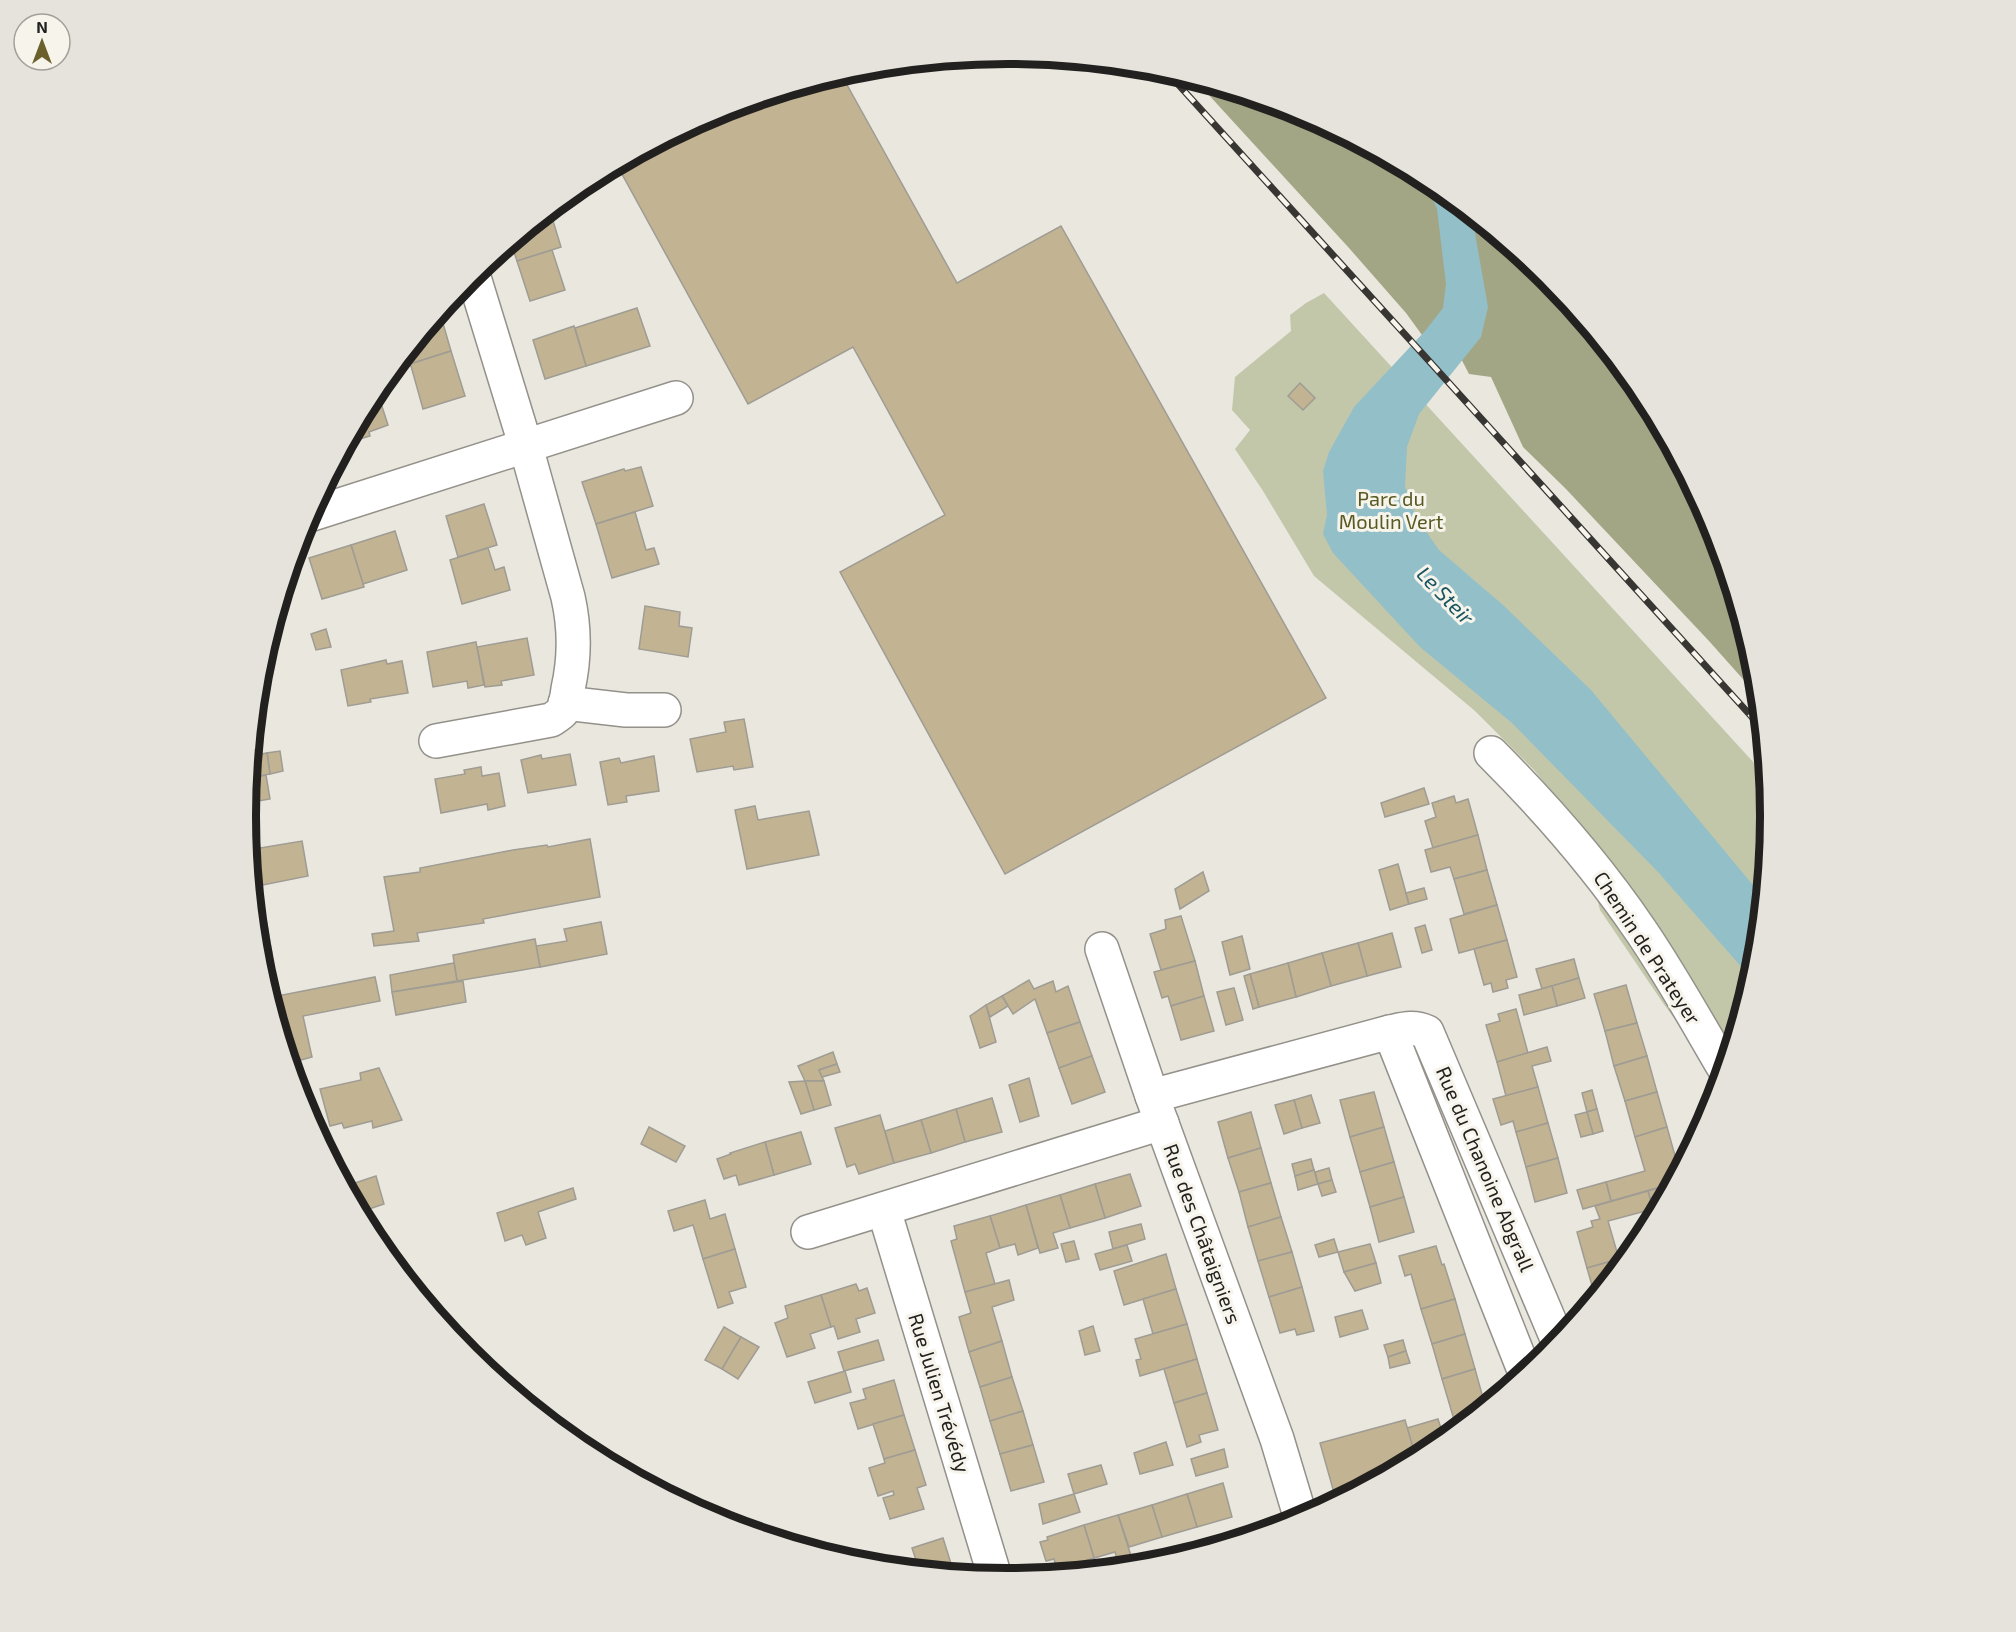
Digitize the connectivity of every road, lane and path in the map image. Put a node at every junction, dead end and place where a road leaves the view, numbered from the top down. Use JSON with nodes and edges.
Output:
{"nodes":[{"id":1,"x":477,"y":286,"type":"edge"},
{"id":2,"x":676,"y":398,"type":"dead end"},
{"id":3,"x":526,"y":447,"type":"junction"},
{"id":4,"x":322,"y":511,"type":"edge"},
{"id":5,"x":565,"y":703,"type":"junction"},
{"id":6,"x":664,"y":710,"type":"dead end"},
{"id":7,"x":436,"y":741,"type":"dead end"},
{"id":8,"x":1491,"y":753,"type":"dead end"},
{"id":9,"x":1102,"y":949,"type":"dead end"},
{"id":10,"x":1390,"y":1032,"type":"junction"},
{"id":11,"x":1719,"y":1060,"type":"edge"},
{"id":12,"x":1157,"y":1110,"type":"junction"},
{"id":13,"x":884,"y":1210,"type":"junction"},
{"id":14,"x":808,"y":1232,"type":"dead end"},
{"id":15,"x":1554,"y":1331,"type":"edge"},
{"id":16,"x":1521,"y":1364,"type":"edge"},
{"id":17,"x":1298,"y":1509,"type":"edge"},
{"id":18,"x":992,"y":1567,"type":"edge"}],
"edges":[{"from":1,"to":3,"type":"street"},
{"from":2,"to":3,"type":"street"},
{"from":3,"to":4,"type":"street"},
{"from":3,"to":5,"type":"street"},
{"from":5,"to":6,"type":"street"},
{"from":5,"to":7,"type":"street"},
{"from":8,"to":11,"type":"street","name":"Chemin de Prateyer"},
{"from":9,"to":12,"type":"street","name":"Rue des Châtaigniers"},
{"from":10,"to":12,"type":"street","name":"Rue du Chanoine Abgrall"},
{"from":10,"to":15,"type":"street","name":"Rue du Chanoine Abgrall"},
{"from":10,"to":16,"type":"street","name":"Rue du Chanoine Abgrall"},
{"from":12,"to":13,"type":"street"},
{"from":12,"to":17,"type":"street","name":"Rue des Châtaigniers"},
{"from":13,"to":14,"type":"street"},
{"from":13,"to":18,"type":"street","name":"Rue Julien Trévédy"}]}
